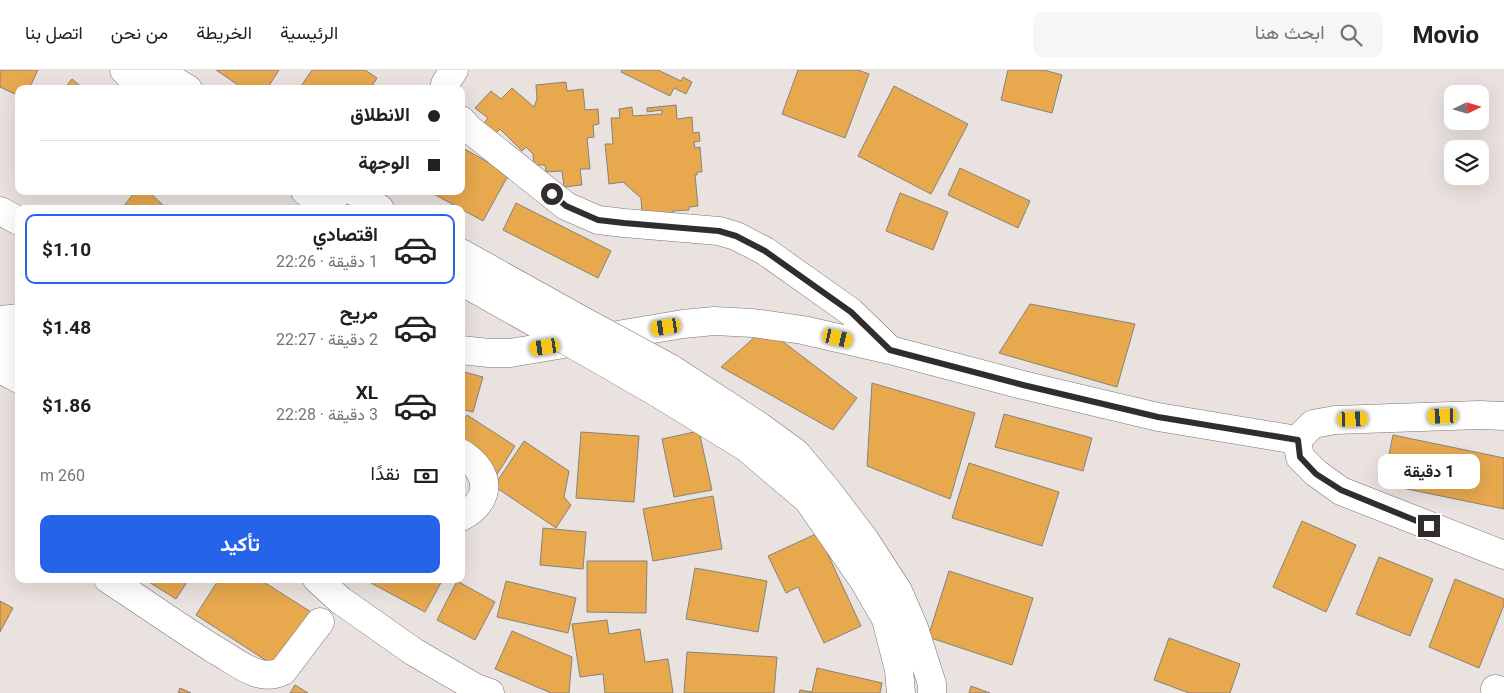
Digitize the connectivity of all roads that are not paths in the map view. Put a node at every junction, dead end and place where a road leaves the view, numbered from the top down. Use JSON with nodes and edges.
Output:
{"nodes":[{"id":1,"x":124,"y":70,"type":"edge"},
{"id":2,"x":152,"y":70,"type":"edge"},
{"id":3,"x":454,"y":70,"type":"edge"},
{"id":4,"x":140,"y":85,"type":"edge"},
{"id":5,"x":181,"y":85,"type":"edge"},
{"id":6,"x":445,"y":85,"type":"edge"},
{"id":7,"x":465,"y":125,"type":"edge"},
{"id":8,"x":360,"y":195,"type":"edge"},
{"id":9,"x":374,"y":205,"type":"edge"},
{"id":10,"x":465,"y":256,"type":"edge"},
{"id":11,"x":465,"y":283,"type":"edge"},
{"id":12,"x":0,"y":302,"type":"edge"},
{"id":13,"x":15,"y":302,"type":"edge"},
{"id":14,"x":15,"y":318,"type":"edge"},
{"id":15,"x":0,"y":320,"type":"edge"},
{"id":16,"x":568,"y":327,"type":"junction"},
{"id":17,"x":0,"y":337,"type":"edge"},
{"id":18,"x":465,"y":350,"type":"edge"},
{"id":19,"x":890,"y":350,"type":"junction"},
{"id":20,"x":15,"y":355,"type":"edge"},
{"id":21,"x":0,"y":369,"type":"edge"},
{"id":22,"x":15,"y":377,"type":"edge"},
{"id":23,"x":1504,"y":416,"type":"edge"},
{"id":24,"x":1298,"y":440,"type":"junction"},
{"id":25,"x":465,"y":457,"type":"edge"},
{"id":26,"x":465,"y":515,"type":"edge"},
{"id":27,"x":1504,"y":556,"type":"edge"},
{"id":28,"x":114,"y":583,"type":"edge"},
{"id":29,"x":321,"y":583,"type":"edge"},
{"id":30,"x":320,"y":622,"type":"dead end"},
{"id":31,"x":490,"y":693,"type":"edge"},
{"id":32,"x":901,"y":693,"type":"edge"},
{"id":33,"x":932,"y":693,"type":"edge"}],
"edges":[{"from":1,"to":4,"type":"street"},
{"from":2,"to":5,"type":"street"},
{"from":3,"to":6,"type":"street"},
{"from":7,"to":19,"type":"street"},
{"from":8,"to":9,"type":"street"},
{"from":10,"to":16,"type":"street"},
{"from":11,"to":16,"type":"street"},
{"from":12,"to":13,"type":"street"},
{"from":14,"to":15,"type":"street"},
{"from":16,"to":32,"type":"street","bridge":true},
{"from":16,"to":33,"type":"street","bridge":true},
{"from":17,"to":20,"type":"street"},
{"from":18,"to":19,"type":"street"},
{"from":19,"to":24,"type":"street"},
{"from":21,"to":22,"type":"street"},
{"from":23,"to":24,"type":"street"},
{"from":24,"to":27,"type":"street"},
{"from":25,"to":26,"type":"street"},
{"from":28,"to":30,"type":"street"},
{"from":29,"to":31,"type":"street"}]}
